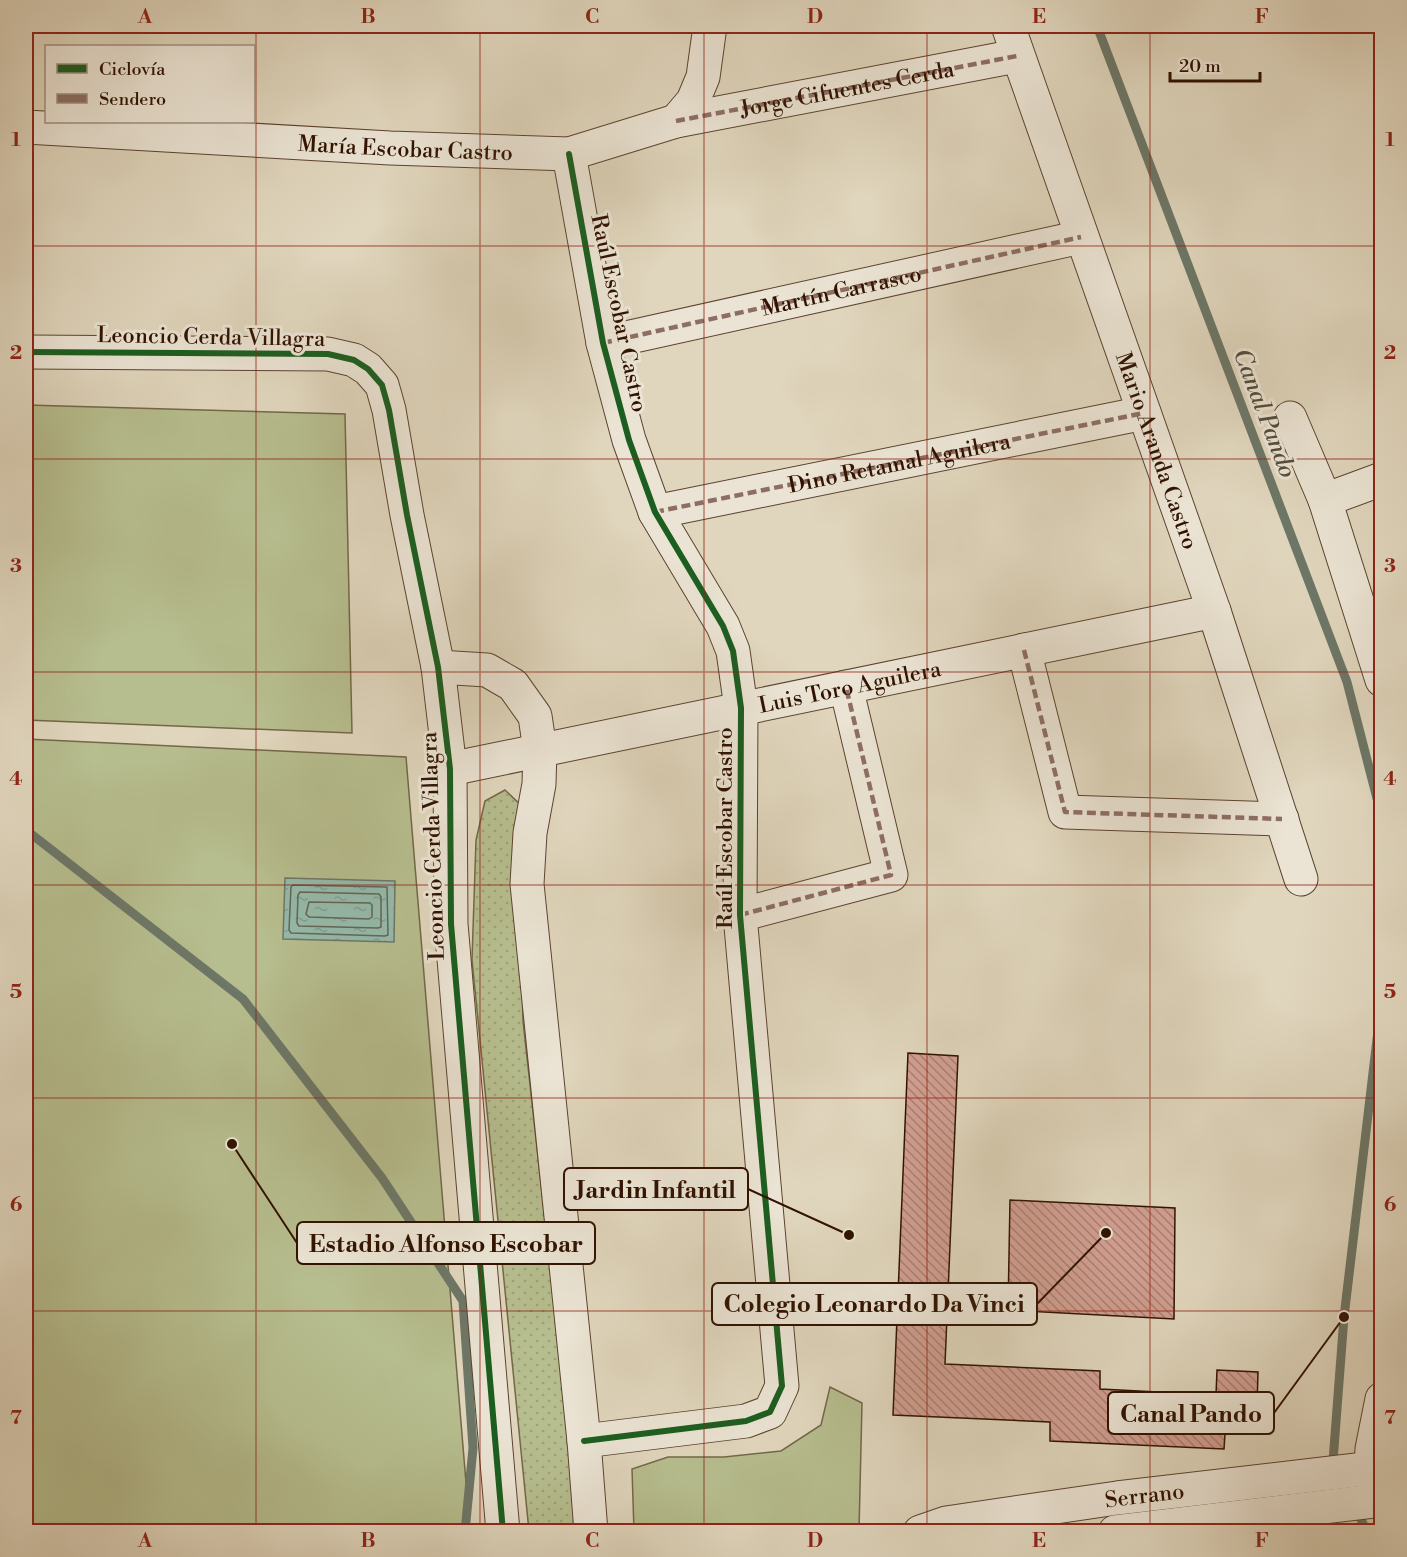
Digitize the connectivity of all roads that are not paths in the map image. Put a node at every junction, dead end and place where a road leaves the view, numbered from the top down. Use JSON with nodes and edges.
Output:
{"nodes":[{"id":1,"x":710,"y":26,"type":"edge"},
{"id":2,"x":1013,"y":40,"type":"edge"},
{"id":3,"x":676,"y":121,"type":"junction"},
{"id":4,"x":26,"y":127,"type":"edge"},
{"id":5,"x":569,"y":154,"type":"junction"},
{"id":6,"x":1082,"y":237,"type":"junction"},
{"id":7,"x":603,"y":344,"type":"junction"},
{"id":8,"x":26,"y":351,"type":"edge"},
{"id":9,"x":1144,"y":413,"type":"junction"},
{"id":10,"x":1290,"y":418,"type":"dead end"},
{"id":11,"x":1382,"y":479,"type":"edge"},
{"id":12,"x":1324,"y":500,"type":"junction"},
{"id":13,"x":655,"y":512,"type":"junction"},
{"id":14,"x":1214,"y":610,"type":"junction"},
{"id":15,"x":1024,"y":650,"type":"junction"},
{"id":16,"x":438,"y":667,"type":"junction"},
{"id":17,"x":1382,"y":680,"type":"edge"},
{"id":18,"x":846,"y":687,"type":"junction"},
{"id":19,"x":741,"y":708,"type":"junction"},
{"id":20,"x":540,"y":750,"type":"junction"},
{"id":21,"x":450,"y":769,"type":"junction"},
{"id":22,"x":1282,"y":819,"type":"junction"},
{"id":23,"x":1301,"y":879,"type":"dead end"},
{"id":24,"x":740,"y":915,"type":"junction"},
{"id":25,"x":1382,"y":1399,"type":"edge"},
{"id":26,"x":584,"y":1441,"type":"junction"},
{"id":27,"x":1365,"y":1486,"type":"edge"},
{"id":28,"x":503,"y":1532,"type":"edge"},
{"id":29,"x":591,"y":1532,"type":"edge"},
{"id":30,"x":920,"y":1532,"type":"edge"},
{"id":31,"x":1115,"y":1532,"type":"edge"}],
"edges":[{"from":1,"to":3,"type":"street"},
{"from":2,"to":3,"type":"street","name":"Jorge Cifuentes Cerda"},
{"from":2,"to":6,"type":"street","name":"Mario Aranda Castro"},
{"from":3,"to":5,"type":"street","name":"María Escobar Castro"},
{"from":4,"to":5,"type":"street","name":"María Escobar Castro"},
{"from":5,"to":7,"type":"street","name":"Raúl Escobar Castro"},
{"from":6,"to":7,"type":"street","name":"Martín Carrasco"},
{"from":6,"to":9,"type":"street","name":"Mario Aranda Castro"},
{"from":7,"to":13,"type":"street","name":"Raúl Escobar Castro"},
{"from":8,"to":16,"type":"street","name":"Leoncio Cerda Villagra"},
{"from":9,"to":13,"type":"street","name":"Dino Retamal Aguilera"},
{"from":9,"to":14,"type":"street","name":"Mario Aranda Castro"},
{"from":10,"to":12,"type":"street"},
{"from":11,"to":12,"type":"street"},
{"from":12,"to":17,"type":"street"},
{"from":13,"to":19,"type":"street","name":"Raúl Escobar Castro"},
{"from":14,"to":15,"type":"street","name":"Luis Toro Aguilera"},
{"from":14,"to":22,"type":"street","name":"Mario Aranda Castro"},
{"from":15,"to":18,"type":"street","name":"Luis Toro Aguilera"},
{"from":15,"to":22,"type":"street"},
{"from":16,"to":20,"type":"street"},
{"from":16,"to":21,"type":"street","name":"Leoncio Cerda Villagra"},
{"from":18,"to":19,"type":"street","name":"Luis Toro Aguilera"},
{"from":18,"to":24,"type":"street"},
{"from":19,"to":20,"type":"street","name":"Luis Toro Aguilera"},
{"from":19,"to":24,"type":"street","name":"Raúl Escobar Castro"},
{"from":20,"to":21,"type":"street","name":"Luis Toro Aguilera"},
{"from":20,"to":26,"type":"street"},
{"from":21,"to":28,"type":"street","name":"Leoncio Cerda Villagra"},
{"from":22,"to":23,"type":"street","name":"Mario Aranda Castro"},
{"from":24,"to":26,"type":"street","name":"Raúl Escobar Castro"},
{"from":25,"to":27,"type":"street"},
{"from":26,"to":29,"type":"street"},
{"from":27,"to":30,"type":"street","name":"Serrano"},
{"from":27,"to":31,"type":"street","name":"Serrano"}]}
